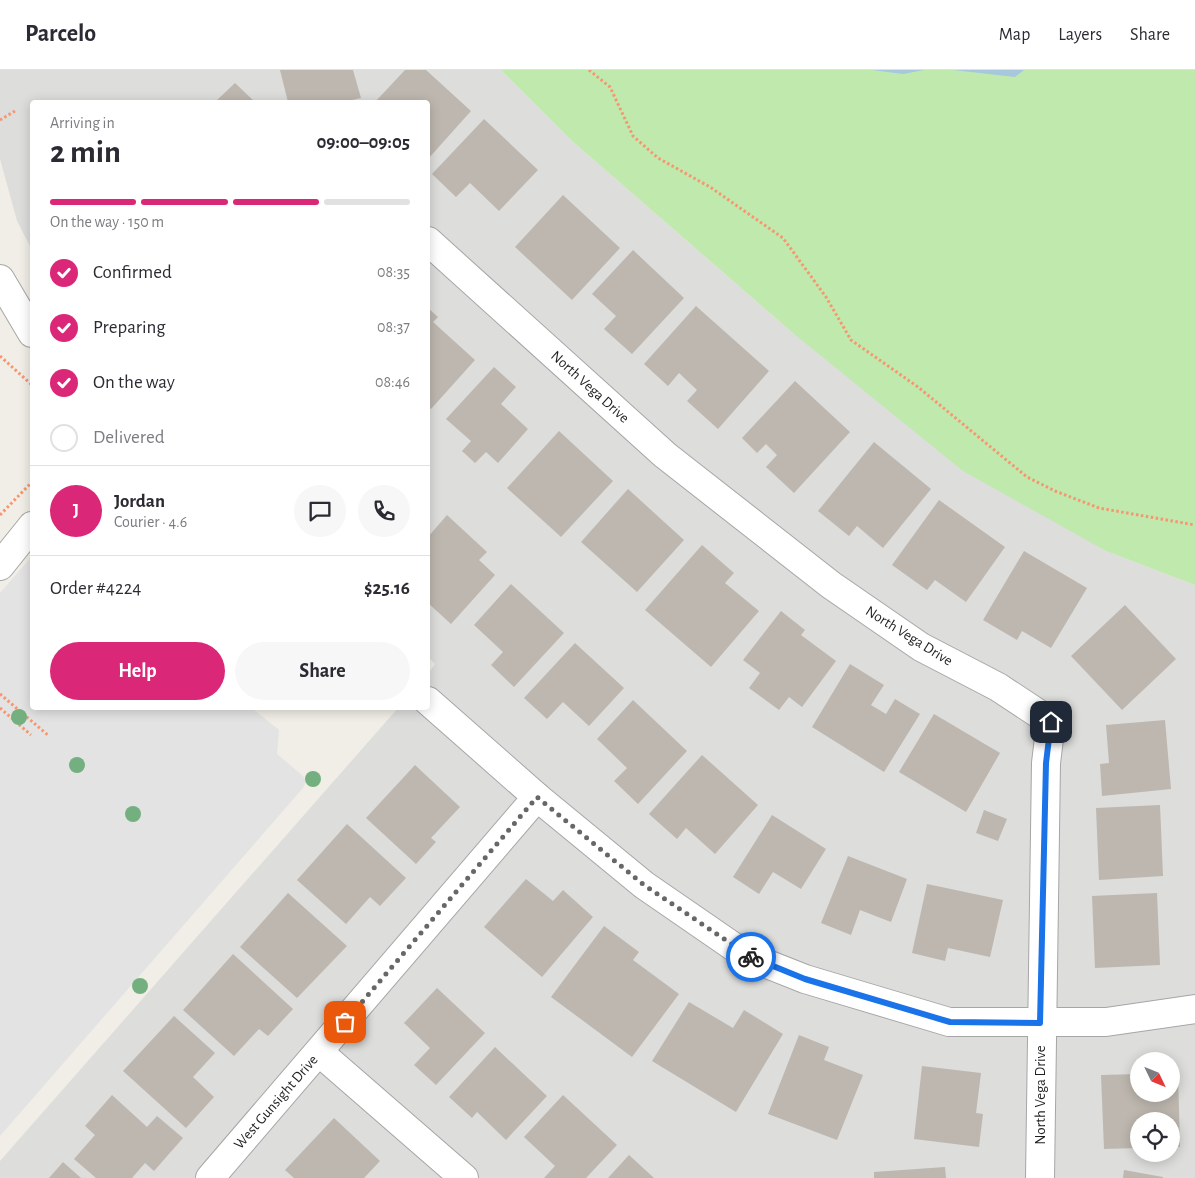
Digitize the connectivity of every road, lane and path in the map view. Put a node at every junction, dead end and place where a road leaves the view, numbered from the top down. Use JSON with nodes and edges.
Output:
{"nodes":[{"id":1,"x":589,"y":70,"type":"edge"},
{"id":2,"x":16,"y":111,"type":"dead end"},
{"id":3,"x":0,"y":120,"type":"edge"},
{"id":4,"x":430,"y":244,"type":"edge"},
{"id":5,"x":0,"y":279,"type":"edge"},
{"id":6,"x":30,"y":330,"type":"edge"},
{"id":7,"x":0,"y":356,"type":"edge"},
{"id":8,"x":30,"y":383,"type":"edge"},
{"id":9,"x":30,"y":484,"type":"edge"},
{"id":10,"x":0,"y":516,"type":"edge"},
{"id":11,"x":1195,"y":525,"type":"edge"},
{"id":12,"x":30,"y":528,"type":"edge"},
{"id":13,"x":0,"y":566,"type":"edge"},
{"id":14,"x":0,"y":694,"type":"edge"},
{"id":15,"x":430,"y":703,"type":"edge"},
{"id":16,"x":0,"y":708,"type":"edge"},
{"id":17,"x":31,"y":735,"type":"dead end"},
{"id":18,"x":49,"y":736,"type":"dead end"},
{"id":19,"x":537,"y":797,"type":"junction"},
{"id":20,"x":1195,"y":1009,"type":"edge"},
{"id":21,"x":1040,"y":1023,"type":"junction"},
{"id":22,"x":319,"y":1052,"type":"junction"},
{"id":23,"x":210,"y":1178,"type":"edge"},
{"id":24,"x":464,"y":1178,"type":"edge"},
{"id":25,"x":1040,"y":1178,"type":"edge"}],
"edges":[{"from":1,"to":11,"type":"path"},
{"from":2,"to":3,"type":"path"},
{"from":4,"to":21,"type":"street","name":"North Vega Drive"},
{"from":5,"to":6,"type":"street"},
{"from":7,"to":8,"type":"path"},
{"from":9,"to":10,"type":"path"},
{"from":12,"to":13,"type":"street"},
{"from":14,"to":18,"type":"path"},
{"from":15,"to":19,"type":"street"},
{"from":16,"to":17,"type":"path"},
{"from":19,"to":21,"type":"street"},
{"from":19,"to":22,"type":"street","name":"West Gunsight Drive"},
{"from":20,"to":21,"type":"street"},
{"from":21,"to":25,"type":"street","name":"North Vega Drive"},
{"from":22,"to":23,"type":"street","name":"West Gunsight Drive"},
{"from":22,"to":24,"type":"street"}]}
